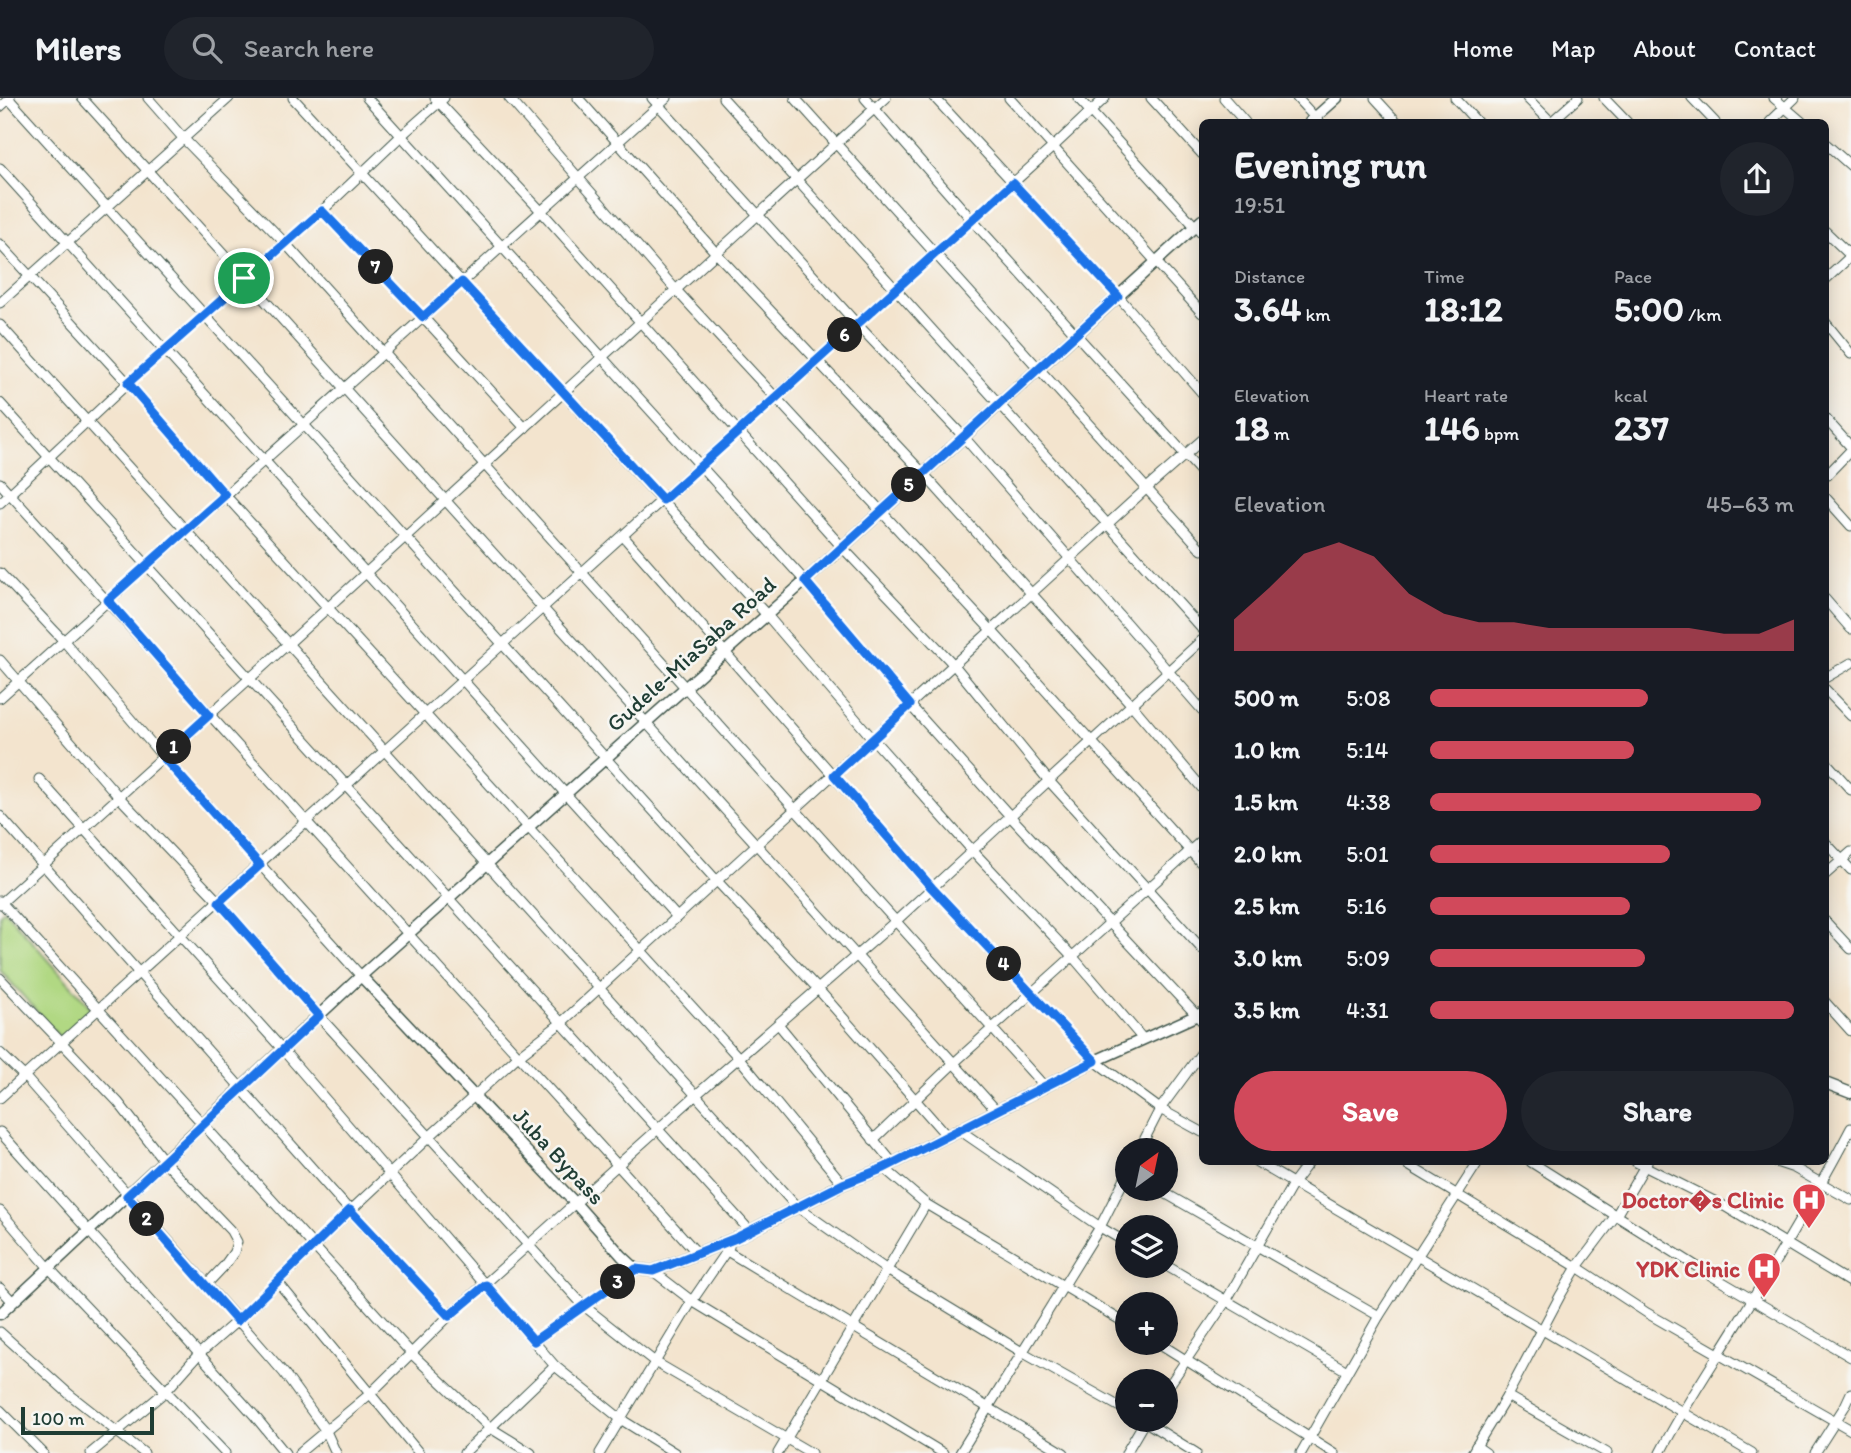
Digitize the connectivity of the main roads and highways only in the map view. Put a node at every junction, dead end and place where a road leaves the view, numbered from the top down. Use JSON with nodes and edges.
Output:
{"nodes":[{"id":1,"x":1337,"y":98,"type":"edge"},
{"id":2,"x":1317,"y":119,"type":"edge"},
{"id":3,"x":1199,"y":228,"type":"edge"},
{"id":4,"x":361,"y":976,"type":"junction"},
{"id":5,"x":1199,"y":1016,"type":"edge"},
{"id":6,"x":1829,"y":1085,"type":"edge"},
{"id":7,"x":1851,"y":1093,"type":"edge"},
{"id":8,"x":0,"y":1314,"type":"edge"}],
"edges":[{"from":1,"to":2,"type":"main road"},
{"from":3,"to":4,"type":"main road","name":"Gudele-MiaSaba Road"},
{"from":4,"to":5,"type":"main road","name":"Juba Bypass"},
{"from":4,"to":8,"type":"main road"},
{"from":6,"to":7,"type":"main road"}]}
